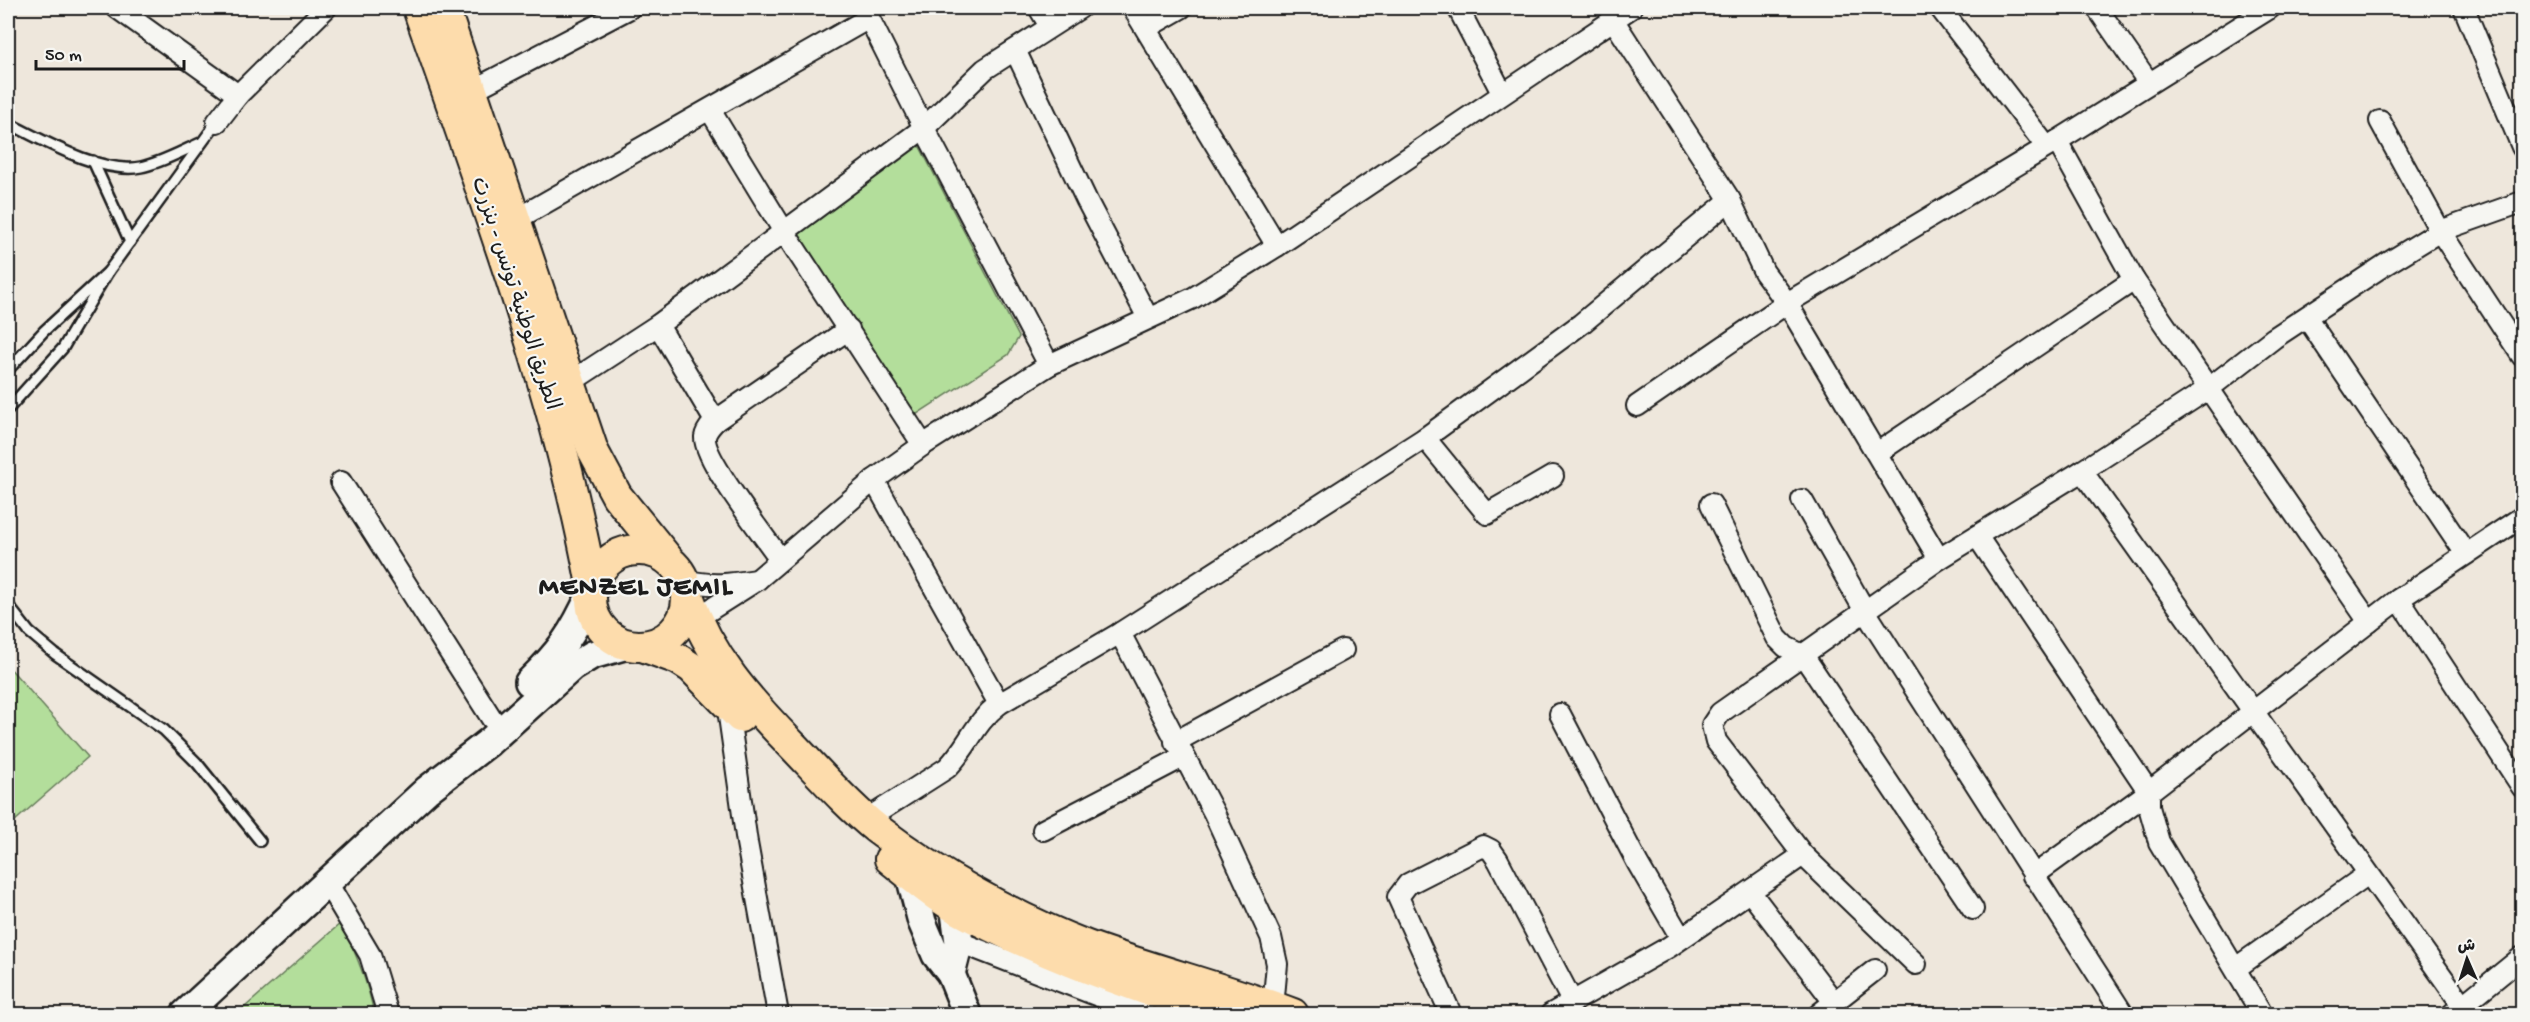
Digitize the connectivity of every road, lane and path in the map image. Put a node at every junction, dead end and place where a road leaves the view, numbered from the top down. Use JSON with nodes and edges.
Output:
{"nodes":[{"id":1,"x":117,"y":8,"type":"edge"},
{"id":2,"x":326,"y":8,"type":"edge"},
{"id":3,"x":418,"y":8,"type":"edge"},
{"id":4,"x":444,"y":8,"type":"edge"},
{"id":5,"x":630,"y":8,"type":"edge"},
{"id":6,"x":1039,"y":8,"type":"edge"},
{"id":7,"x":1080,"y":8,"type":"edge"},
{"id":8,"x":1133,"y":8,"type":"edge"},
{"id":9,"x":1181,"y":8,"type":"edge"},
{"id":10,"x":1458,"y":8,"type":"edge"},
{"id":11,"x":1631,"y":8,"type":"edge"},
{"id":12,"x":2097,"y":8,"type":"edge"},
{"id":13,"x":2267,"y":8,"type":"edge"},
{"id":14,"x":2464,"y":8,"type":"edge"},
{"id":15,"x":1949,"y":10,"type":"edge"},
{"id":16,"x":867,"y":13,"type":"edge"},
{"id":17,"x":1612,"y":18,"type":"junction"},
{"id":18,"x":1050,"y":26,"type":"junction"},
{"id":19,"x":1146,"y":28,"type":"junction"},
{"id":20,"x":1015,"y":50,"type":"junction"},
{"id":21,"x":2149,"y":83,"type":"junction"},
{"id":22,"x":471,"y":91,"type":"junction"},
{"id":23,"x":1502,"y":93,"type":"junction"},
{"id":24,"x":238,"y":95,"type":"junction"},
{"id":25,"x":710,"y":110,"type":"junction"},
{"id":26,"x":2380,"y":121,"type":"dead end"},
{"id":27,"x":217,"y":122,"type":"joint"},
{"id":28,"x":8,"y":123,"type":"edge"},
{"id":29,"x":924,"y":128,"type":"junction"},
{"id":30,"x":201,"y":143,"type":"junction"},
{"id":31,"x":2051,"y":144,"type":"junction"},
{"id":32,"x":2523,"y":147,"type":"edge"},
{"id":33,"x":93,"y":161,"type":"junction"},
{"id":34,"x":1730,"y":200,"type":"junction"},
{"id":35,"x":2523,"y":202,"type":"edge"},
{"id":36,"x":515,"y":220,"type":"junction"},
{"id":37,"x":783,"y":230,"type":"junction"},
{"id":38,"x":2439,"y":231,"type":"junction"},
{"id":39,"x":130,"y":242,"type":"junction"},
{"id":40,"x":1277,"y":246,"type":"junction"},
{"id":41,"x":108,"y":272,"type":"junction"},
{"id":42,"x":2134,"y":280,"type":"junction"},
{"id":43,"x":1787,"y":303,"type":"junction"},
{"id":44,"x":1148,"y":318,"type":"junction"},
{"id":45,"x":2307,"y":318,"type":"junction"},
{"id":46,"x":658,"y":325,"type":"junction"},
{"id":47,"x":849,"y":329,"type":"junction"},
{"id":48,"x":2523,"y":356,"type":"edge"},
{"id":49,"x":1049,"y":365,"type":"junction"},
{"id":50,"x":8,"y":370,"type":"edge"},
{"id":51,"x":569,"y":383,"type":"junction"},
{"id":52,"x":2208,"y":389,"type":"junction"},
{"id":53,"x":1637,"y":406,"type":"dead end"},
{"id":54,"x":8,"y":409,"type":"edge"},
{"id":55,"x":715,"y":421,"type":"junction"},
{"id":56,"x":1425,"y":438,"type":"junction"},
{"id":57,"x":923,"y":444,"type":"junction"},
{"id":58,"x":1877,"y":453,"type":"junction"},
{"id":59,"x":2082,"y":471,"type":"junction"},
{"id":60,"x":1553,"y":476,"type":"dead end"},
{"id":61,"x":874,"y":480,"type":"junction"},
{"id":62,"x":340,"y":482,"type":"dead end"},
{"id":63,"x":1802,"y":500,"type":"dead end"},
{"id":64,"x":1712,"y":504,"type":"dead end"},
{"id":65,"x":2523,"y":517,"type":"edge"},
{"id":66,"x":1977,"y":537,"type":"junction"},
{"id":67,"x":2466,"y":554,"type":"junction"},
{"id":68,"x":1939,"y":559,"type":"junction"},
{"id":69,"x":780,"y":560,"type":"junction"},
{"id":70,"x":757,"y":580,"type":"junction"},
{"id":71,"x":592,"y":590,"type":"junction"},
{"id":72,"x":682,"y":597,"type":"junction"},
{"id":73,"x":2399,"y":600,"type":"junction"},
{"id":74,"x":8,"y":605,"type":"edge"},
{"id":75,"x":1865,"y":611,"type":"junction"},
{"id":76,"x":2369,"y":622,"type":"junction"},
{"id":77,"x":1120,"y":633,"type":"junction"},
{"id":78,"x":634,"y":646,"type":"junction"},
{"id":79,"x":1343,"y":650,"type":"dead end"},
{"id":80,"x":1803,"y":655,"type":"junction"},
{"id":81,"x":727,"y":702,"type":"junction"},
{"id":82,"x":999,"y":704,"type":"junction"},
{"id":83,"x":2255,"y":711,"type":"junction"},
{"id":84,"x":1560,"y":714,"type":"dead end"},
{"id":85,"x":492,"y":719,"type":"junction"},
{"id":86,"x":1179,"y":749,"type":"junction"},
{"id":87,"x":2523,"y":787,"type":"edge"},
{"id":88,"x":427,"y":790,"type":"junction"},
{"id":89,"x":2150,"y":792,"type":"junction"},
{"id":90,"x":867,"y":819,"type":"junction"},
{"id":91,"x":1042,"y":830,"type":"dead end"},
{"id":92,"x":260,"y":841,"type":"dead end"},
{"id":93,"x":1803,"y":855,"type":"junction"},
{"id":94,"x":907,"y":861,"type":"junction"},
{"id":95,"x":2368,"y":873,"type":"junction"},
{"id":96,"x":2032,"y":876,"type":"junction"},
{"id":97,"x":951,"y":878,"type":"junction"},
{"id":98,"x":326,"y":881,"type":"junction"},
{"id":99,"x":1751,"y":893,"type":"junction"},
{"id":100,"x":954,"y":907,"type":"junction"},
{"id":101,"x":1973,"y":909,"type":"dead end"},
{"id":102,"x":1681,"y":938,"type":"junction"},
{"id":103,"x":959,"y":942,"type":"junction"},
{"id":104,"x":2523,"y":957,"type":"edge"},
{"id":105,"x":1916,"y":964,"type":"dead end"},
{"id":106,"x":2236,"y":968,"type":"junction"},
{"id":107,"x":1875,"y":970,"type":"dead end"},
{"id":108,"x":951,"y":974,"type":"junction"},
{"id":109,"x":1834,"y":1002,"type":"junction"},
{"id":110,"x":1573,"y":1003,"type":"junction"},
{"id":111,"x":2457,"y":1010,"type":"edge"},
{"id":112,"x":1283,"y":1011,"type":"edge"},
{"id":113,"x":185,"y":1014,"type":"edge"},
{"id":114,"x":388,"y":1014,"type":"edge"},
{"id":115,"x":778,"y":1014,"type":"edge"},
{"id":116,"x":967,"y":1014,"type":"edge"},
{"id":117,"x":1145,"y":1014,"type":"edge"},
{"id":118,"x":1217,"y":1014,"type":"edge"},
{"id":119,"x":1451,"y":1014,"type":"edge"},
{"id":120,"x":1551,"y":1014,"type":"edge"},
{"id":121,"x":1819,"y":1014,"type":"edge"},
{"id":122,"x":2123,"y":1014,"type":"edge"},
{"id":123,"x":2262,"y":1014,"type":"edge"}],
"edges":[{"from":1,"to":24,"type":"street"},
{"from":2,"to":24,"type":"street"},
{"from":3,"to":71,"type":"main road","name":"الطريق الوطنية تونس - بنزرت"},
{"from":4,"to":22,"type":"main road","name":"الطريق الوطنية تونس - بنزرت"},
{"from":5,"to":22,"type":"street"},
{"from":6,"to":18,"type":"street"},
{"from":7,"to":18,"type":"street"},
{"from":8,"to":19,"type":"street"},
{"from":9,"to":19,"type":"street"},
{"from":10,"to":23,"type":"street"},
{"from":11,"to":17,"type":"street"},
{"from":12,"to":21,"type":"street"},
{"from":13,"to":21,"type":"street"},
{"from":14,"to":32,"type":"street"},
{"from":15,"to":31,"type":"street"},
{"from":16,"to":25,"type":"street"},
{"from":16,"to":29,"type":"street"},
{"from":17,"to":23,"type":"street"},
{"from":17,"to":34,"type":"street"},
{"from":18,"to":20,"type":"street"},
{"from":19,"to":40,"type":"street"},
{"from":20,"to":29,"type":"street"},
{"from":20,"to":44,"type":"street"},
{"from":21,"to":31,"type":"street"},
{"from":22,"to":36,"type":"main road","name":"الطريق الوطنية تونس - بنزرت"},
{"from":23,"to":40,"type":"street"},
{"from":24,"to":27,"type":"street"},
{"from":25,"to":36,"type":"street"},
{"from":25,"to":37,"type":"street"},
{"from":26,"to":38,"type":"street"},
{"from":27,"to":30,"type":"lane"},
{"from":28,"to":33,"type":"lane"},
{"from":29,"to":37,"type":"street"},
{"from":29,"to":49,"type":"street"},
{"from":30,"to":33,"type":"lane"},
{"from":30,"to":39,"type":"lane"},
{"from":31,"to":42,"type":"street"},
{"from":31,"to":43,"type":"street"},
{"from":33,"to":39,"type":"lane"},
{"from":34,"to":43,"type":"street"},
{"from":34,"to":56,"type":"street"},
{"from":35,"to":38,"type":"street"},
{"from":36,"to":51,"type":"main road","name":"الطريق الوطنية تونس - بنزرت"},
{"from":37,"to":46,"type":"street"},
{"from":37,"to":47,"type":"street"},
{"from":38,"to":45,"type":"street"},
{"from":38,"to":48,"type":"street"},
{"from":39,"to":41,"type":"lane"},
{"from":40,"to":44,"type":"street"},
{"from":41,"to":50,"type":"lane"},
{"from":41,"to":54,"type":"lane"},
{"from":42,"to":52,"type":"street"},
{"from":42,"to":58,"type":"street"},
{"from":43,"to":53,"type":"street"},
{"from":43,"to":58,"type":"street"},
{"from":44,"to":49,"type":"street"},
{"from":45,"to":52,"type":"street"},
{"from":45,"to":67,"type":"street"},
{"from":46,"to":51,"type":"street"},
{"from":46,"to":55,"type":"street"},
{"from":47,"to":55,"type":"street"},
{"from":47,"to":57,"type":"street"},
{"from":49,"to":57,"type":"street"},
{"from":51,"to":72,"type":"main road","name":"الطريق الوطنية تونس - بنزرت"},
{"from":52,"to":59,"type":"street"},
{"from":52,"to":76,"type":"street"},
{"from":55,"to":69,"type":"street"},
{"from":56,"to":60,"type":"street"},
{"from":56,"to":77,"type":"street"},
{"from":57,"to":61,"type":"street"},
{"from":58,"to":68,"type":"street"},
{"from":59,"to":66,"type":"street"},
{"from":59,"to":83,"type":"street"},
{"from":61,"to":69,"type":"street"},
{"from":61,"to":82,"type":"street"},
{"from":62,"to":85,"type":"street"},
{"from":63,"to":75,"type":"street"},
{"from":64,"to":80,"type":"street"},
{"from":65,"to":67,"type":"street"},
{"from":66,"to":68,"type":"street"},
{"from":66,"to":89,"type":"street"},
{"from":67,"to":73,"type":"street"},
{"from":68,"to":75,"type":"street"},
{"from":69,"to":70,"type":"street"},
{"from":70,"to":72,"type":"street"},
{"from":70,"to":72,"type":"street"},
{"from":71,"to":72,"type":"main road"},
{"from":71,"to":78,"type":"main road"},
{"from":71,"to":85,"type":"street"},
{"from":72,"to":78,"type":"main road"},
{"from":72,"to":90,"type":"main road","name":"الطريق الوطنية تونس - بنزرت"},
{"from":73,"to":76,"type":"street"},
{"from":73,"to":87,"type":"street"},
{"from":74,"to":92,"type":"lane"},
{"from":75,"to":80,"type":"street"},
{"from":75,"to":96,"type":"street"},
{"from":76,"to":83,"type":"street"},
{"from":77,"to":82,"type":"street"},
{"from":77,"to":86,"type":"street"},
{"from":78,"to":81,"type":"main road","name":"الطريق الوطنية تونس - بنزرت"},
{"from":78,"to":88,"type":"street"},
{"from":79,"to":86,"type":"street"},
{"from":80,"to":93,"type":"street"},
{"from":80,"to":101,"type":"street"},
{"from":81,"to":94,"type":"main road","name":"الطريق الوطنية تونس - بنزرت"},
{"from":81,"to":115,"type":"street"},
{"from":82,"to":90,"type":"street"},
{"from":83,"to":89,"type":"street"},
{"from":83,"to":95,"type":"street"},
{"from":84,"to":102,"type":"street"},
{"from":85,"to":88,"type":"street"},
{"from":86,"to":91,"type":"street"},
{"from":86,"to":112,"type":"street"},
{"from":88,"to":98,"type":"street"},
{"from":89,"to":96,"type":"street"},
{"from":89,"to":106,"type":"street"},
{"from":90,"to":94,"type":"main road","name":"الطريق الوطنية تونس - بنزرت"},
{"from":93,"to":99,"type":"street"},
{"from":93,"to":105,"type":"street"},
{"from":94,"to":97,"type":"main road","name":"الطريق الوطنية تونس - بنزرت"},
{"from":94,"to":100,"type":"main road","name":"الطريق الوطنية تونس - بنزرت"},
{"from":94,"to":108,"type":"street"},
{"from":95,"to":106,"type":"street"},
{"from":95,"to":111,"type":"street"},
{"from":96,"to":122,"type":"street"},
{"from":97,"to":100,"type":"street"},
{"from":97,"to":112,"type":"main road","name":"الطريق الوطنية تونس - بنزرت"},
{"from":98,"to":113,"type":"street"},
{"from":98,"to":114,"type":"street"},
{"from":99,"to":102,"type":"street"},
{"from":99,"to":109,"type":"street"},
{"from":100,"to":103,"type":"street"},
{"from":100,"to":118,"type":"main road","name":"الطريق الوطنية تونس - بنزرت"},
{"from":102,"to":110,"type":"street"},
{"from":103,"to":108,"type":"street"},
{"from":103,"to":117,"type":"street"},
{"from":104,"to":111,"type":"street"},
{"from":106,"to":123,"type":"street"},
{"from":107,"to":109,"type":"street"},
{"from":108,"to":116,"type":"street"},
{"from":109,"to":121,"type":"street"},
{"from":110,"to":119,"type":"street"},
{"from":110,"to":120,"type":"street"}]}
